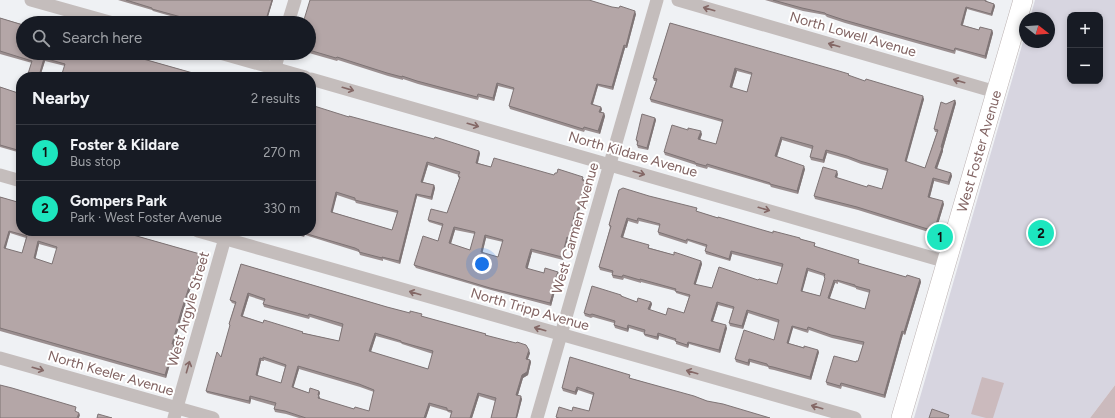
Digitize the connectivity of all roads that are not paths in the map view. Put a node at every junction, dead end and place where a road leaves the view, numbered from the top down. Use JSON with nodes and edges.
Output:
{"nodes":[{"id":1,"x":31,"y":0,"type":"edge"},
{"id":2,"x":295,"y":0,"type":"edge"},
{"id":3,"x":657,"y":0,"type":"edge"},
{"id":4,"x":678,"y":0,"type":"edge"},
{"id":5,"x":1023,"y":0,"type":"edge"},
{"id":6,"x":88,"y":16,"type":"edge"},
{"id":7,"x":290,"y":16,"type":"edge"},
{"id":8,"x":239,"y":60,"type":"edge"},
{"id":9,"x":277,"y":60,"type":"edge"},
{"id":10,"x":271,"y":72,"type":"edge"},
{"id":11,"x":274,"y":72,"type":"edge"},
{"id":12,"x":316,"y":80,"type":"edge"},
{"id":13,"x":996,"y":92,"type":"junction"},
{"id":14,"x":610,"y":164,"type":"junction"},
{"id":15,"x":0,"y":175,"type":"edge"},
{"id":16,"x":16,"y":180,"type":"edge"},
{"id":17,"x":226,"y":236,"type":"edge"},
{"id":18,"x":229,"y":236,"type":"edge"},
{"id":19,"x":947,"y":262,"type":"junction"},
{"id":20,"x":561,"y":335,"type":"junction"},
{"id":21,"x":0,"y":358,"type":"edge"},
{"id":22,"x":175,"y":413,"type":"edge"},
{"id":23,"x":213,"y":418,"type":"edge"},
{"id":24,"x":537,"y":418,"type":"edge"},
{"id":25,"x":855,"y":418,"type":"edge"},
{"id":26,"x":901,"y":418,"type":"edge"}],
"edges":[{"from":1,"to":6,"type":"street"},
{"from":2,"to":7,"type":"street"},
{"from":3,"to":14,"type":"street","name":"West Carmen Avenue"},
{"from":13,"to":4,"type":"street","name":"North Lowell Avenue","one_way":true},
{"from":5,"to":13,"type":"main road","name":"West Foster Avenue"},
{"from":8,"to":10,"type":"street"},
{"from":9,"to":11,"type":"street"},
{"from":12,"to":14,"type":"street","name":"North Kildare Avenue","one_way":true},
{"from":13,"to":19,"type":"main road","name":"West Foster Avenue"},
{"from":14,"to":19,"type":"street","name":"North Kildare Avenue","one_way":true},
{"from":14,"to":20,"type":"street","name":"West Carmen Avenue"},
{"from":15,"to":16,"type":"street"},
{"from":22,"to":17,"type":"street","name":"West Argyle Street","one_way":true},
{"from":20,"to":18,"type":"street","name":"North Tripp Avenue","one_way":true},
{"from":19,"to":26,"type":"main road","name":"West Foster Avenue"},
{"from":20,"to":24,"type":"street","name":"West Carmen Avenue"},
{"from":25,"to":20,"type":"street","name":"North Tripp Avenue","one_way":true},
{"from":21,"to":22,"type":"street","name":"North Keeler Avenue","one_way":true},
{"from":22,"to":23,"type":"street","name":"North Keeler Avenue"}]}
